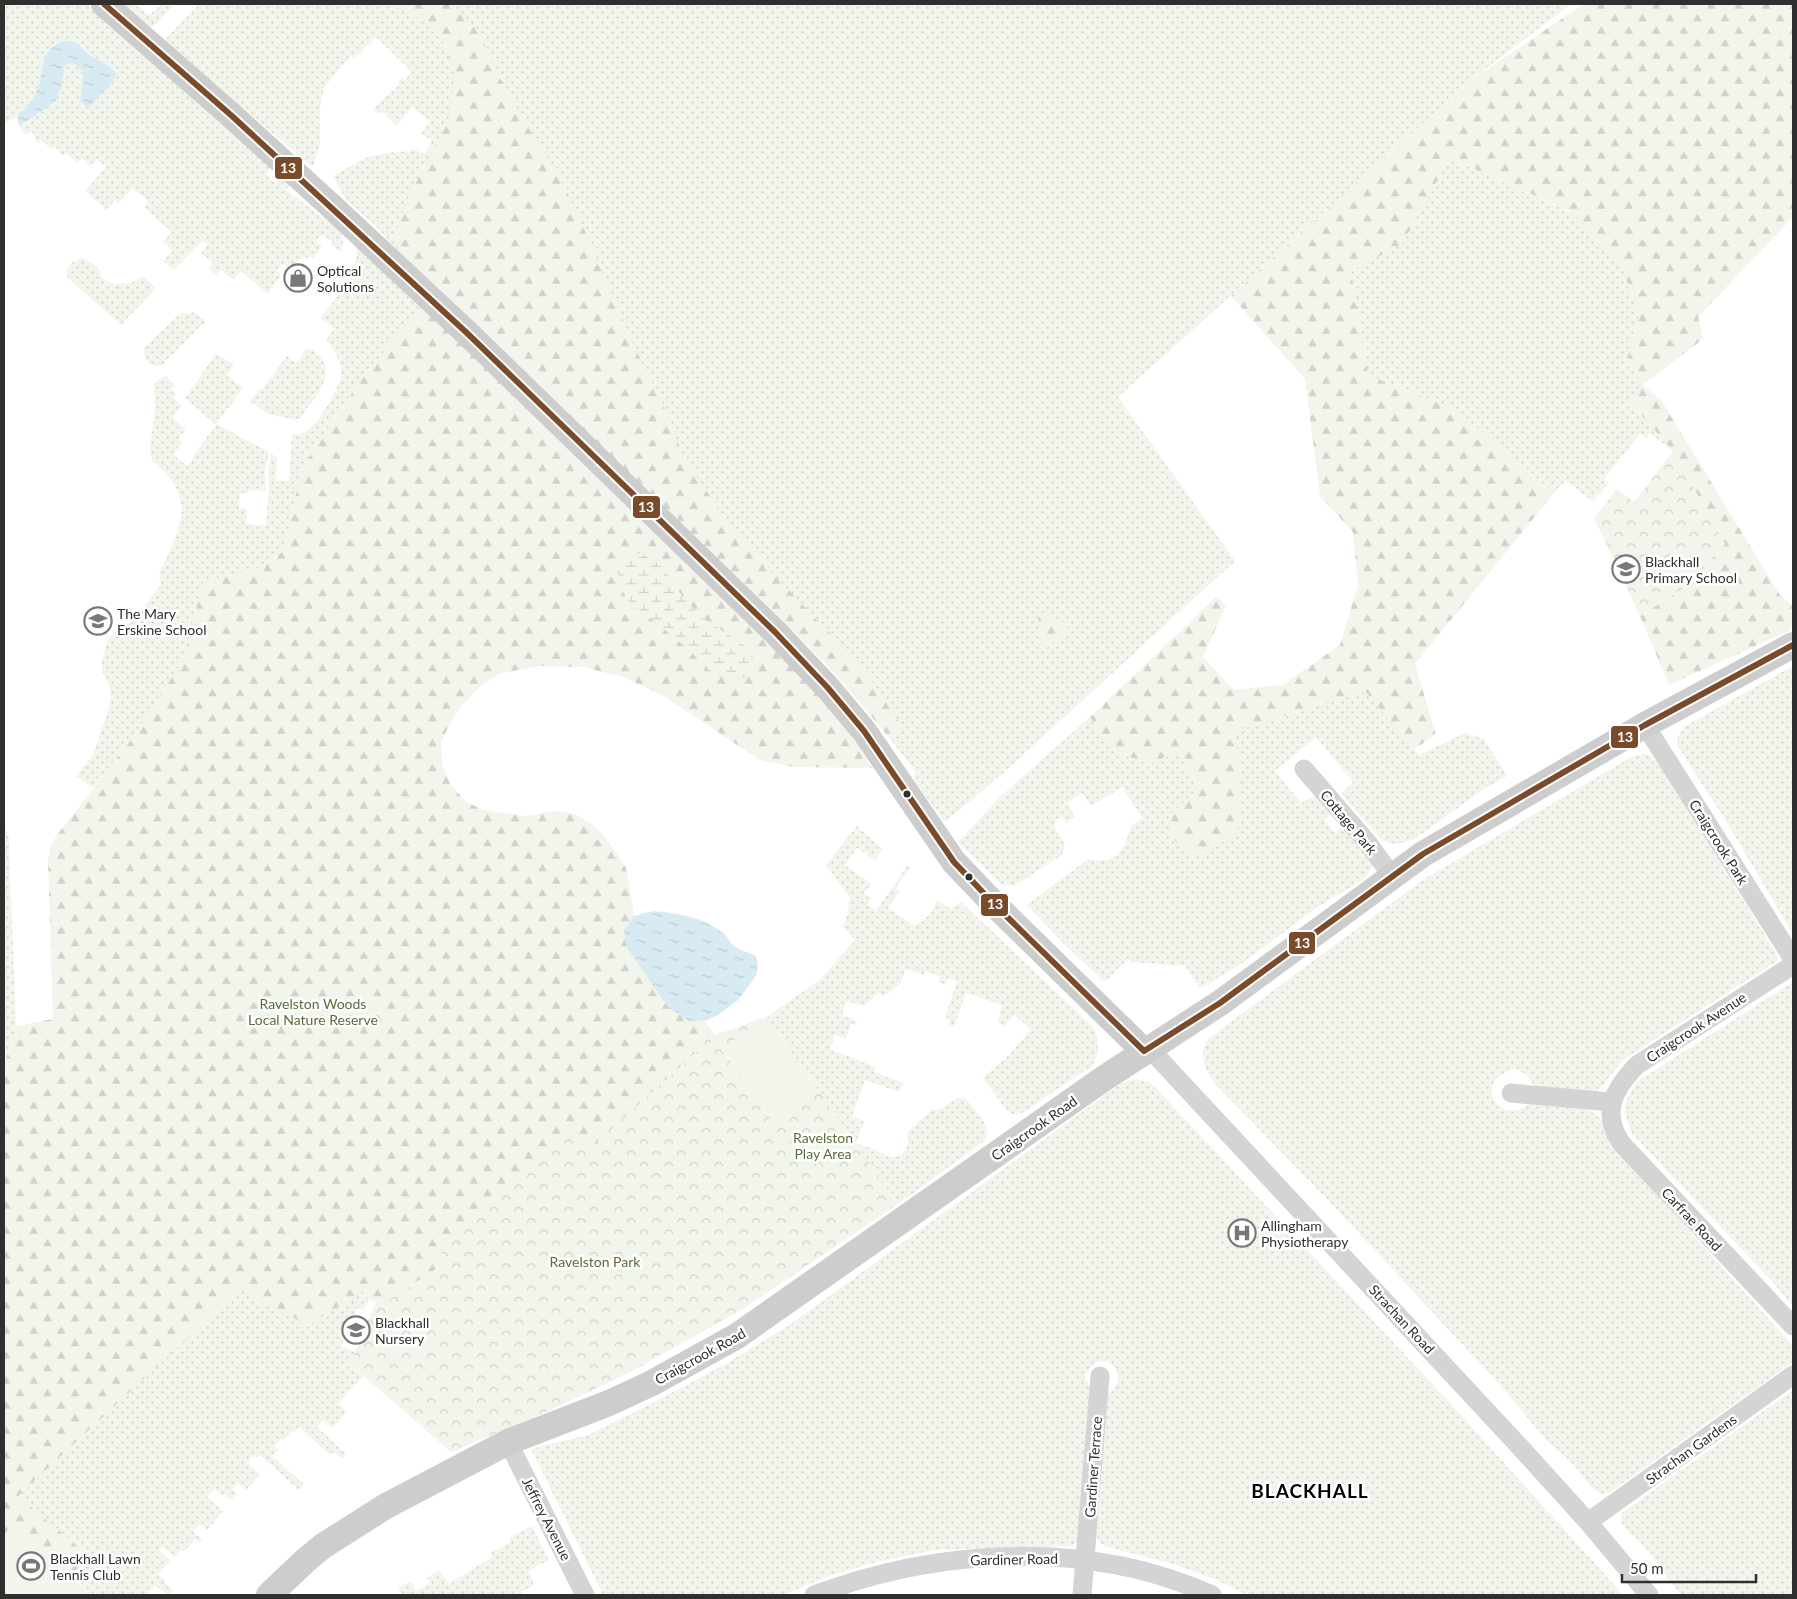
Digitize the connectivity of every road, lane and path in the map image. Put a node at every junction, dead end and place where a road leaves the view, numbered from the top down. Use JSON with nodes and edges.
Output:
{"nodes":[{"id":1,"x":104,"y":4,"type":"edge"},
{"id":2,"x":1793,"y":644,"type":"edge"},
{"id":3,"x":1645,"y":725,"type":"junction"},
{"id":4,"x":1304,"y":769,"type":"dead end"},
{"id":5,"x":1392,"y":876,"type":"junction"},
{"id":6,"x":1793,"y":959,"type":"edge"},
{"id":7,"x":1793,"y":965,"type":"edge"},
{"id":8,"x":1146,"y":1050,"type":"junction"},
{"id":9,"x":1510,"y":1093,"type":"dead end"},
{"id":10,"x":1611,"y":1102,"type":"junction"},
{"id":11,"x":1793,"y":1326,"type":"edge"},
{"id":12,"x":1100,"y":1376,"type":"dead end"},
{"id":13,"x":1793,"y":1376,"type":"edge"},
{"id":14,"x":508,"y":1442,"type":"junction"},
{"id":15,"x":1588,"y":1522,"type":"junction"},
{"id":16,"x":1085,"y":1559,"type":"junction"},
{"id":17,"x":269,"y":1595,"type":"edge"},
{"id":18,"x":585,"y":1595,"type":"edge"},
{"id":19,"x":814,"y":1595,"type":"edge"},
{"id":20,"x":1082,"y":1595,"type":"edge"},
{"id":21,"x":1212,"y":1595,"type":"edge"},
{"id":22,"x":1649,"y":1595,"type":"edge"}],
"edges":[{"from":1,"to":8,"type":"street"},
{"from":2,"to":3,"type":"street","name":"Craigcrook Road"},
{"from":3,"to":5,"type":"street","name":"Craigcrook Road"},
{"from":3,"to":6,"type":"street","name":"Craigcrook Park"},
{"from":4,"to":5,"type":"street","name":"Cottage Park"},
{"from":5,"to":8,"type":"street","name":"Craigcrook Road"},
{"from":7,"to":10,"type":"street","name":"Craigcrook Avenue"},
{"from":8,"to":14,"type":"street","name":"Craigcrook Road"},
{"from":8,"to":15,"type":"street","name":"Strachan Road"},
{"from":9,"to":10,"type":"street"},
{"from":10,"to":11,"type":"street","name":"Carfrae Road"},
{"from":12,"to":16,"type":"street","name":"Gardiner Terrace"},
{"from":13,"to":15,"type":"street","name":"Strachan Gardens"},
{"from":14,"to":17,"type":"street","name":"Craigcrook Road"},
{"from":14,"to":18,"type":"street","name":"Jeffrey Avenue"},
{"from":15,"to":22,"type":"street","name":"Strachan Road"},
{"from":16,"to":19,"type":"street","name":"Gardiner Road"},
{"from":16,"to":20,"type":"street","name":"Gardiner Terrace"},
{"from":16,"to":21,"type":"street","name":"Gardiner Road"}]}
